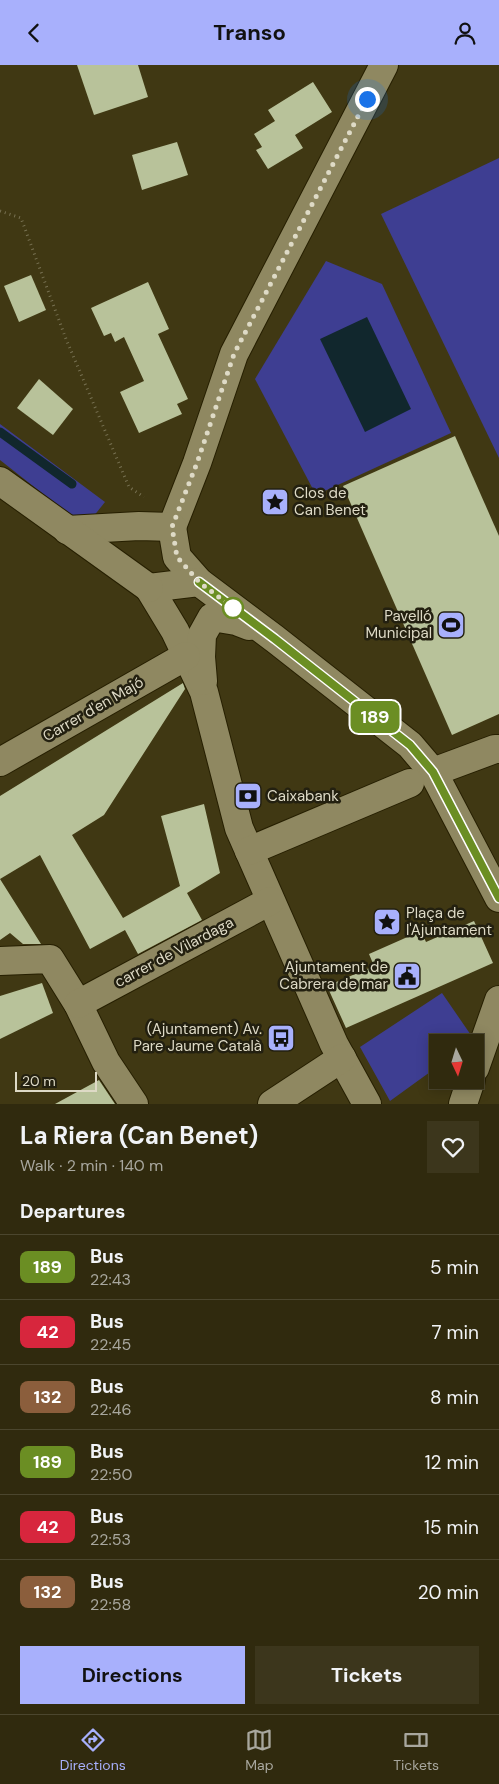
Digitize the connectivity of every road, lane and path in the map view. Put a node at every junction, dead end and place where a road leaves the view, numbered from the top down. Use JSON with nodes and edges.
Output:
{"nodes":[{"id":1,"x":384,"y":65,"type":"edge"},
{"id":2,"x":0,"y":211,"type":"edge"},
{"id":3,"x":0,"y":481,"type":"edge"},
{"id":4,"x":175,"y":521,"type":"junction"},
{"id":5,"x":139,"y":526,"type":"junction"},
{"id":6,"x":67,"y":530,"type":"junction"},
{"id":7,"x":113,"y":562,"type":"junction"},
{"id":8,"x":199,"y":582,"type":"junction"},
{"id":9,"x":148,"y":588,"type":"junction"},
{"id":10,"x":275,"y":639,"type":"junction"},
{"id":11,"x":186,"y":656,"type":"junction"},
{"id":12,"x":204,"y":692,"type":"junction"},
{"id":13,"x":499,"y":749,"type":"edge"},
{"id":14,"x":0,"y":763,"type":"edge"},
{"id":15,"x":422,"y":777,"type":"junction"},
{"id":16,"x":249,"y":851,"type":"junction"},
{"id":17,"x":499,"y":898,"type":"edge"},
{"id":18,"x":270,"y":901,"type":"junction"},
{"id":19,"x":0,"y":961,"type":"edge"},
{"id":20,"x":499,"y":1000,"type":"edge"},
{"id":21,"x":78,"y":1004,"type":"junction"},
{"id":22,"x":484,"y":1042,"type":"edge"},
{"id":23,"x":342,"y":1058,"type":"junction"},
{"id":24,"x":468,"y":1089,"type":"edge"},
{"id":25,"x":134,"y":1104,"type":"edge"},
{"id":26,"x":272,"y":1104,"type":"edge"},
{"id":27,"x":368,"y":1104,"type":"edge"},
{"id":28,"x":463,"y":1104,"type":"edge"}],
"edges":[{"from":1,"to":4,"type":"street"},
{"from":2,"to":4,"type":"path"},
{"from":3,"to":6,"type":"street"},
{"from":4,"to":5,"type":"street"},
{"from":4,"to":8,"type":"street"},
{"from":5,"to":6,"type":"street"},
{"from":5,"to":7,"type":"street"},
{"from":6,"to":7,"type":"street"},
{"from":7,"to":9,"type":"street"},
{"from":8,"to":9,"type":"street"},
{"from":8,"to":10,"type":"street"},
{"from":9,"to":11,"type":"street"},
{"from":10,"to":12,"type":"street"},
{"from":10,"to":15,"type":"street"},
{"from":11,"to":12,"type":"street"},
{"from":11,"to":14,"type":"street","name":"Carrer d'en Majó"},
{"from":12,"to":16,"type":"street"},
{"from":13,"to":15,"type":"street"},
{"from":15,"to":16,"type":"street"},
{"from":15,"to":17,"type":"street"},
{"from":16,"to":18,"type":"street"},
{"from":18,"to":21,"type":"street","name":"carrer de Vilardaga"},
{"from":18,"to":23,"type":"street"},
{"from":19,"to":21,"type":"street"},
{"from":20,"to":22,"type":"street"},
{"from":21,"to":25,"type":"street"},
{"from":23,"to":26,"type":"street"},
{"from":23,"to":27,"type":"street"},
{"from":24,"to":28,"type":"street"}]}
